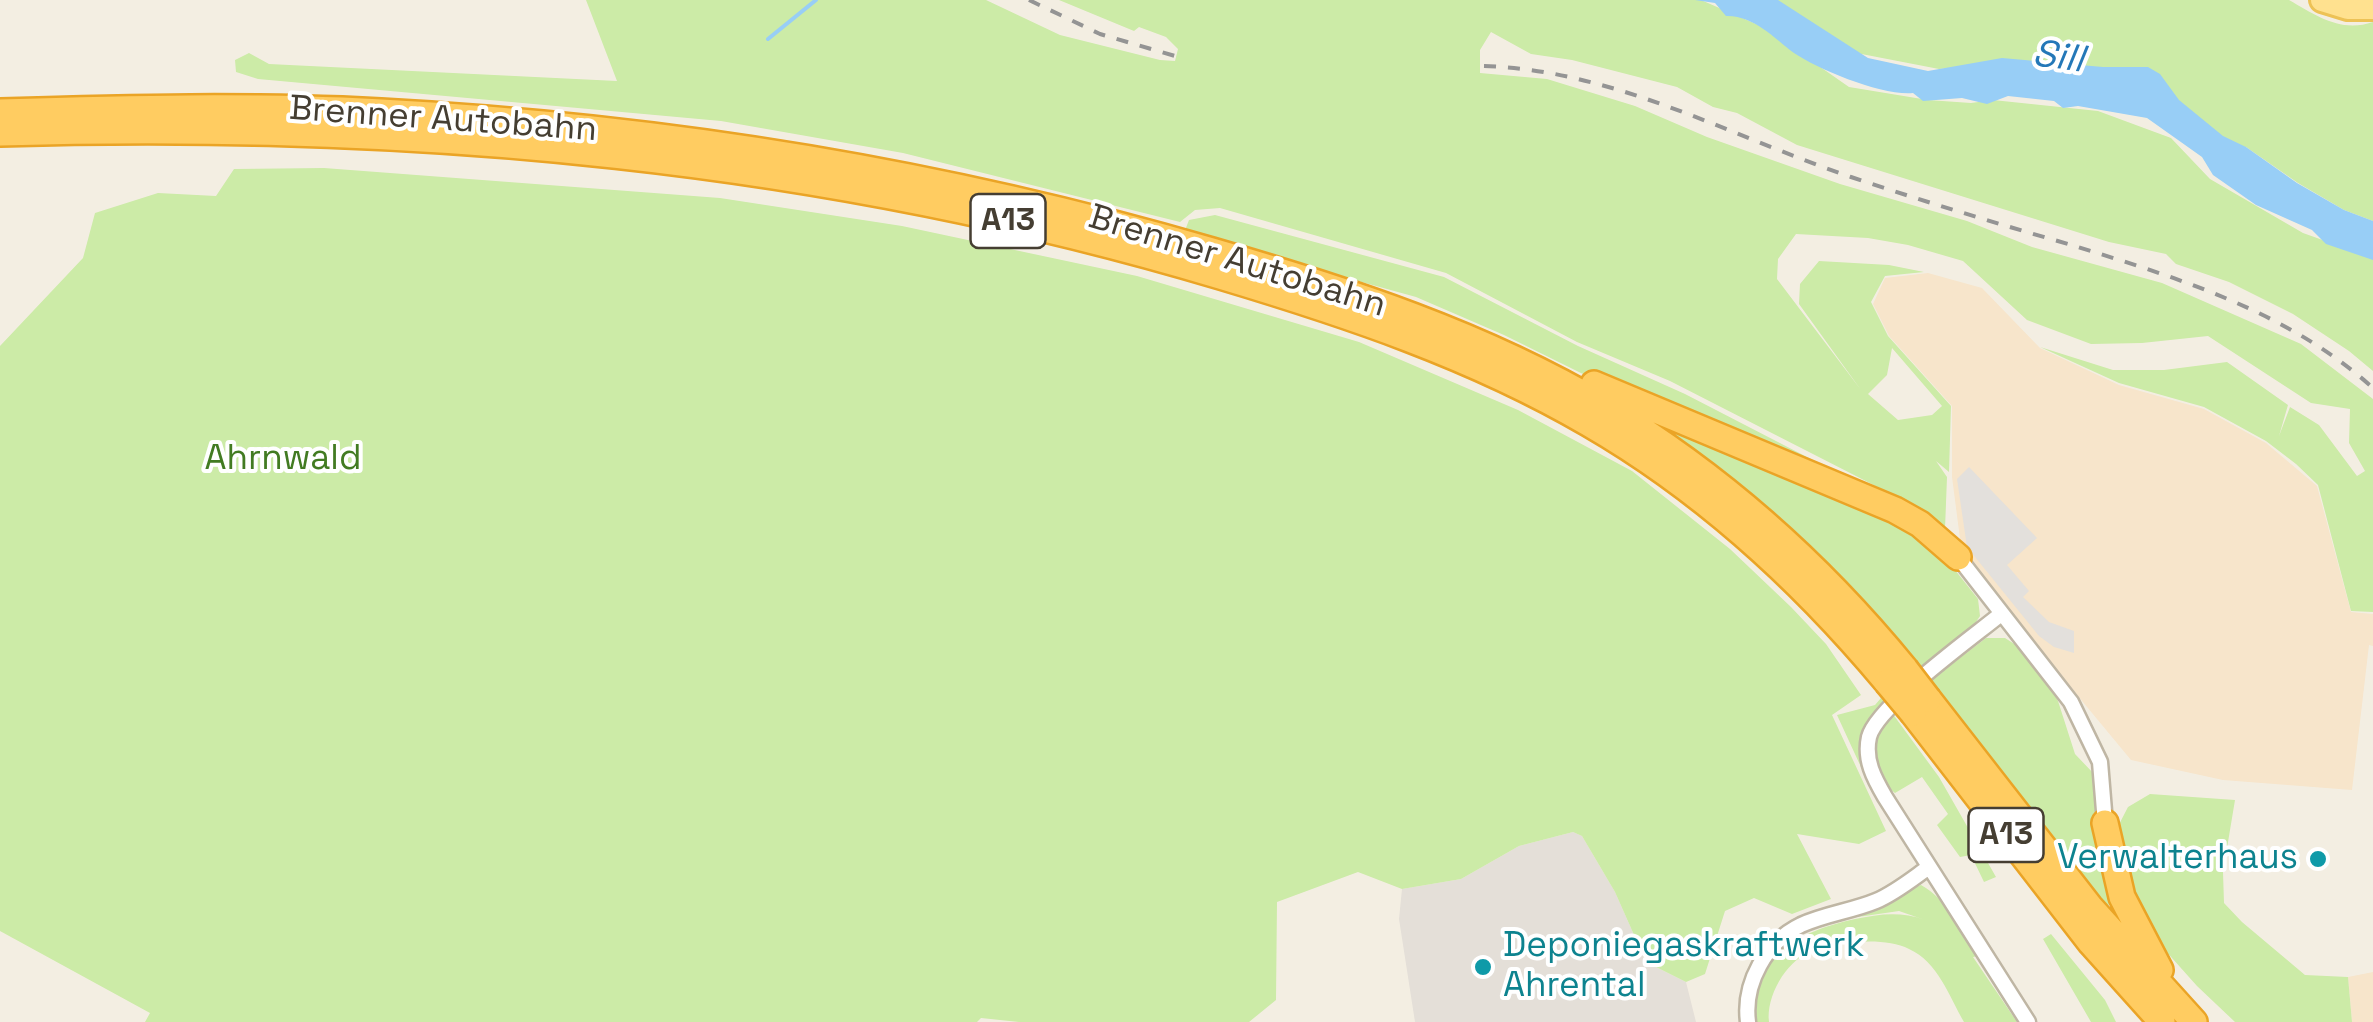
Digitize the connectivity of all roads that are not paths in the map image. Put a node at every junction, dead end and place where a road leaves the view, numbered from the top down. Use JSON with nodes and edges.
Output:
{"nodes":[{"id":1,"x":2322,"y":0,"type":"edge"},
{"id":2,"x":2373,"y":8,"type":"edge"},
{"id":3,"x":0,"y":112,"type":"edge"},
{"id":4,"x":0,"y":134,"type":"edge"},
{"id":5,"x":1495,"y":350,"type":"junction"},
{"id":6,"x":1958,"y":557,"type":"joint"},
{"id":7,"x":2001,"y":614,"type":"junction"},
{"id":8,"x":1896,"y":676,"type":"junction"},
{"id":9,"x":1921,"y":706,"type":"junction"},
{"id":10,"x":2105,"y":823,"type":"joint"},
{"id":11,"x":1929,"y":867,"type":"junction"},
{"id":12,"x":2101,"y":956,"type":"junction"},
{"id":13,"x":2191,"y":1020,"type":"edge"},
{"id":14,"x":1748,"y":1022,"type":"edge"},
{"id":15,"x":2028,"y":1022,"type":"edge"},
{"id":16,"x":2134,"y":1022,"type":"edge"},
{"id":17,"x":2162,"y":1022,"type":"edge"}],
"edges":[{"from":1,"to":2,"type":"main road"},
{"from":3,"to":5,"type":"highway","name":"Brenner Autobahn","number":"A13"},
{"from":4,"to":8,"type":"highway","name":"Brenner Autobahn","number":"A13"},
{"from":5,"to":6,"type":"highway"},
{"from":5,"to":8,"type":"highway","name":"Brenner Autobahn","number":"A13"},
{"from":6,"to":7,"type":"street"},
{"from":7,"to":10,"type":"street"},
{"from":7,"to":11,"type":"street"},
{"from":8,"to":9,"type":"highway","name":"Brenner Autobahn","number":"A13","bridge":true},
{"from":9,"to":12,"type":"highway","name":"Brenner Autobahn","number":"A13"},
{"from":9,"to":13,"type":"highway","name":"Brenner Autobahn","number":"A13"},
{"from":10,"to":13,"type":"highway"},
{"from":11,"to":14,"type":"street"},
{"from":11,"to":15,"type":"street"},
{"from":12,"to":16,"type":"highway"},
{"from":12,"to":17,"type":"highway","name":"Brenner Autobahn","number":"A13"}]}
